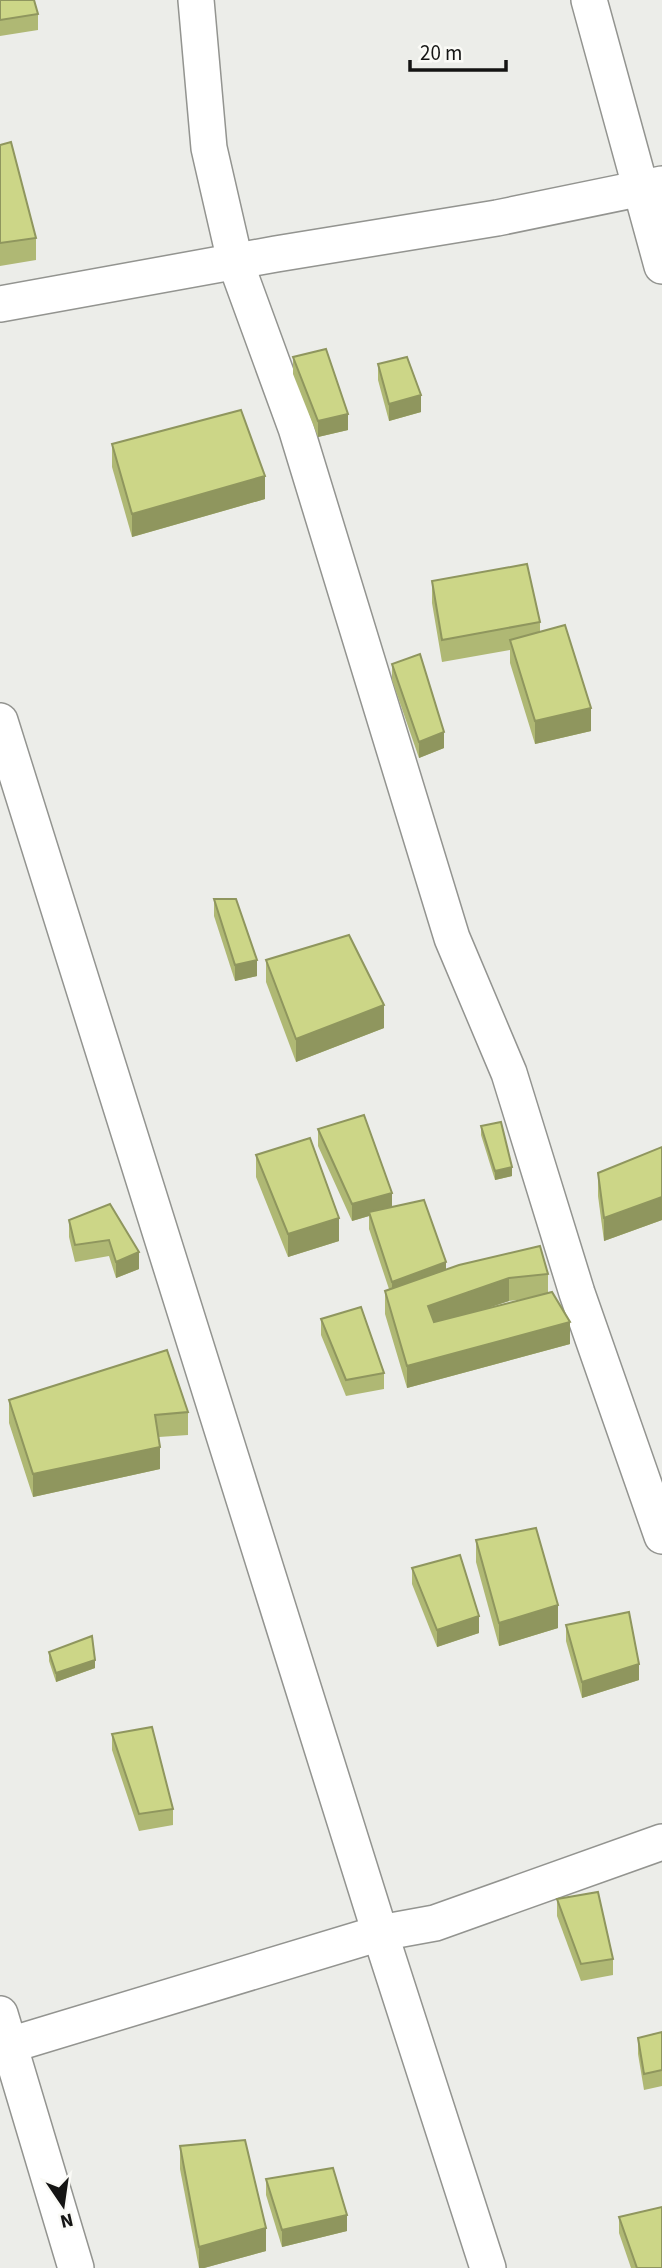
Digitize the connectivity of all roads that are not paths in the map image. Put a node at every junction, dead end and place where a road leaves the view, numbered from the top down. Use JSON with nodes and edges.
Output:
{"nodes":[{"id":1,"x":196,"y":0,"type":"edge"},
{"id":2,"x":589,"y":0,"type":"edge"},
{"id":3,"x":651,"y":187,"type":"edge"},
{"id":4,"x":235,"y":261,"type":"junction"},
{"id":5,"x":662,"y":267,"type":"edge"},
{"id":6,"x":0,"y":304,"type":"edge"},
{"id":7,"x":0,"y":721,"type":"edge"},
{"id":8,"x":662,"y":1536,"type":"edge"},
{"id":9,"x":662,"y":1842,"type":"edge"},
{"id":10,"x":380,"y":1933,"type":"junction"},
{"id":11,"x":5,"y":2029,"type":"edge"},
{"id":12,"x":76,"y":2268,"type":"edge"},
{"id":13,"x":488,"y":2268,"type":"edge"}],
"edges":[{"from":1,"to":4,"type":"street"},
{"from":2,"to":3,"type":"street"},
{"from":3,"to":4,"type":"street"},
{"from":3,"to":5,"type":"street"},
{"from":4,"to":6,"type":"street"},
{"from":4,"to":8,"type":"street"},
{"from":7,"to":10,"type":"street"},
{"from":9,"to":10,"type":"street"},
{"from":10,"to":11,"type":"street"},
{"from":10,"to":13,"type":"street"},
{"from":11,"to":12,"type":"street"}]}
